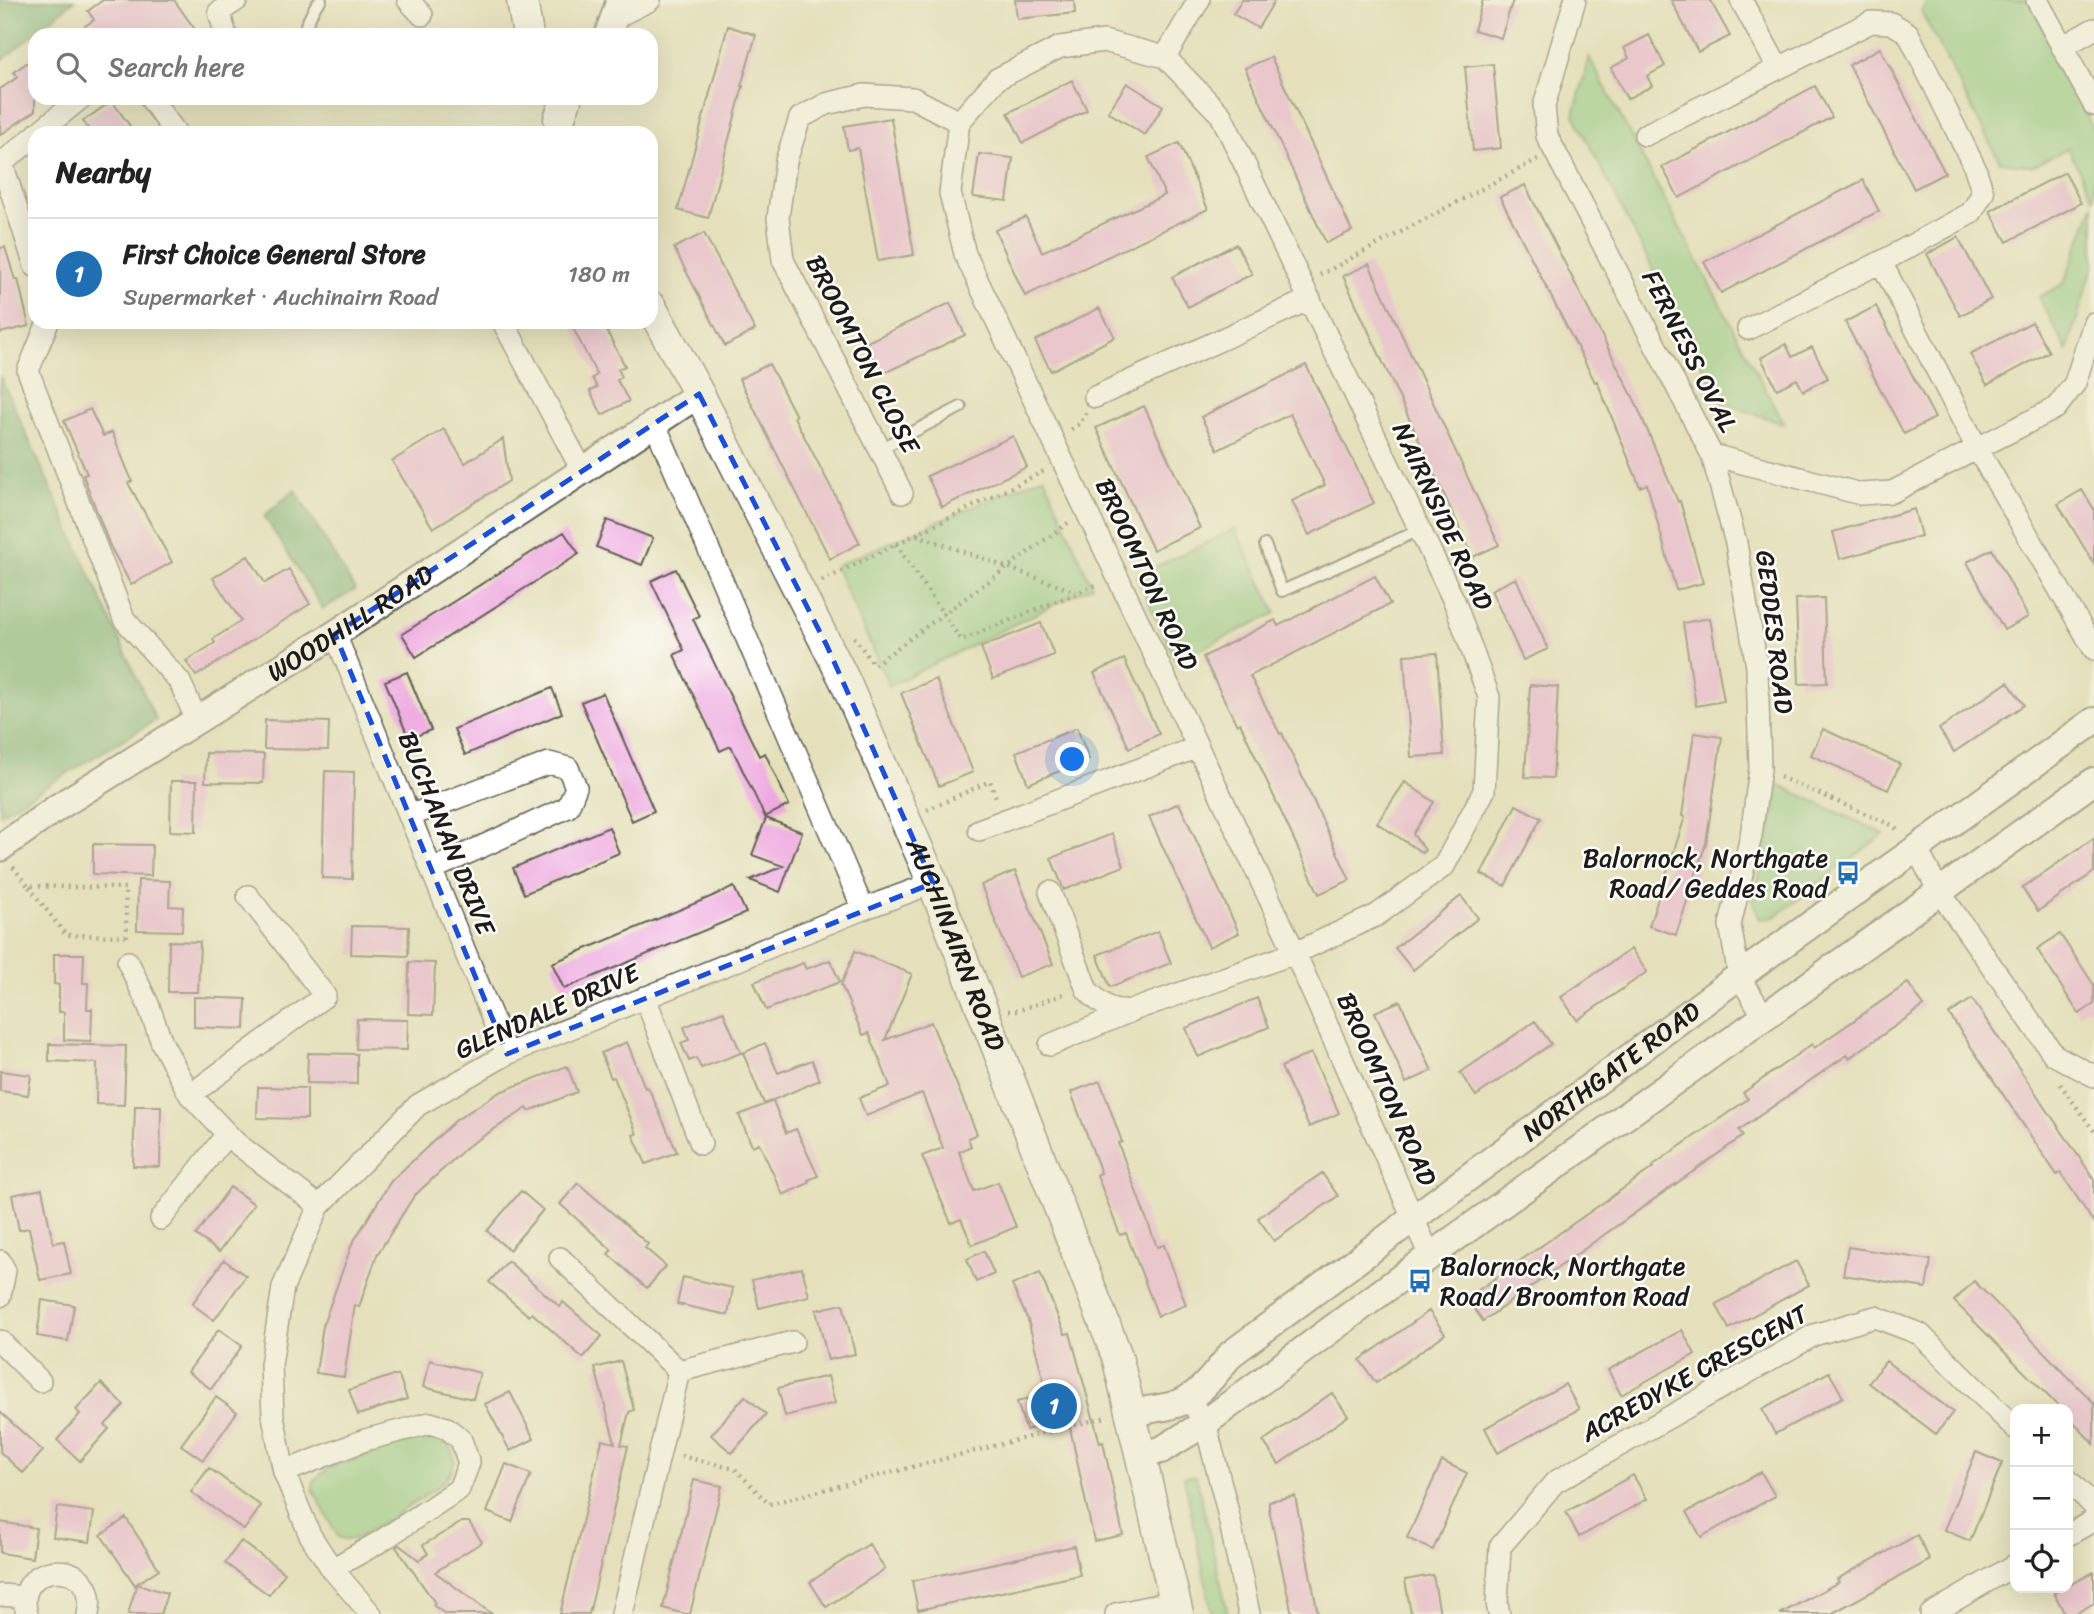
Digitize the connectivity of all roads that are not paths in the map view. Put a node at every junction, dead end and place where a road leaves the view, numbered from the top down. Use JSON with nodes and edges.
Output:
{"nodes":[{"id":1,"x":237,"y":0,"type":"edge"},
{"id":2,"x":321,"y":0,"type":"edge"},
{"id":3,"x":522,"y":0,"type":"edge"},
{"id":4,"x":650,"y":0,"type":"edge"},
{"id":5,"x":1199,"y":0,"type":"edge"},
{"id":6,"x":1575,"y":0,"type":"edge"},
{"id":7,"x":1741,"y":0,"type":"edge"},
{"id":8,"x":2037,"y":0,"type":"edge"},
{"id":9,"x":613,"y":18,"type":"edge"},
{"id":10,"x":306,"y":25,"type":"dead end"},
{"id":11,"x":224,"y":28,"type":"edge"},
{"id":12,"x":527,"y":28,"type":"edge"},
{"id":13,"x":2094,"y":29,"type":"edge"},
{"id":14,"x":2062,"y":47,"type":"junction"},
{"id":15,"x":1165,"y":57,"type":"junction"},
{"id":16,"x":1778,"y":68,"type":"junction"},
{"id":17,"x":72,"y":105,"type":"edge"},
{"id":18,"x":155,"y":105,"type":"edge"},
{"id":19,"x":565,"y":105,"type":"edge"},
{"id":20,"x":2094,"y":105,"type":"edge"},
{"id":21,"x":960,"y":122,"type":"junction"},
{"id":22,"x":47,"y":126,"type":"edge"},
{"id":23,"x":171,"y":126,"type":"edge"},
{"id":24,"x":560,"y":126,"type":"edge"},
{"id":25,"x":1645,"y":135,"type":"dead end"},
{"id":26,"x":28,"y":141,"type":"edge"},
{"id":27,"x":28,"y":244,"type":"edge"},
{"id":28,"x":1881,"y":262,"type":"junction"},
{"id":29,"x":1306,"y":292,"type":"junction"},
{"id":30,"x":658,"y":320,"type":"edge"},
{"id":31,"x":2094,"y":323,"type":"edge"},
{"id":32,"x":45,"y":329,"type":"edge"},
{"id":33,"x":507,"y":329,"type":"edge"},
{"id":34,"x":1748,"y":329,"type":"dead end"},
{"id":35,"x":699,"y":394,"type":"junction"},
{"id":36,"x":1095,"y":397,"type":"road end"},
{"id":37,"x":961,"y":407,"type":"dead end"},
{"id":38,"x":654,"y":422,"type":"junction"},
{"id":39,"x":880,"y":449,"type":"junction"},
{"id":40,"x":1978,"y":450,"type":"junction"},
{"id":41,"x":1712,"y":455,"type":"junction"},
{"id":42,"x":582,"y":470,"type":"junction"},
{"id":43,"x":902,"y":493,"type":"dead end"},
{"id":44,"x":1420,"y":530,"type":"junction"},
{"id":45,"x":1265,"y":545,"type":"dead end"},
{"id":46,"x":335,"y":634,"type":"junction"},
{"id":47,"x":2094,"y":649,"type":"edge"},
{"id":48,"x":197,"y":721,"type":"junction"},
{"id":49,"x":2094,"y":721,"type":"edge"},
{"id":50,"x":1198,"y":747,"type":"junction"},
{"id":51,"x":2094,"y":781,"type":"edge"},
{"id":52,"x":409,"y":816,"type":"junction"},
{"id":53,"x":979,"y":830,"type":"dead end"},
{"id":54,"x":1916,"y":848,"type":"junction"},
{"id":55,"x":4,"y":854,"type":"edge"},
{"id":56,"x":433,"y":869,"type":"junction"},
{"id":57,"x":933,"y":883,"type":"junction"},
{"id":58,"x":1939,"y":891,"type":"junction"},
{"id":59,"x":1050,"y":892,"type":"dead end"},
{"id":60,"x":248,"y":896,"type":"dead end"},
{"id":61,"x":863,"y":909,"type":"junction"},
{"id":62,"x":1295,"y":953,"type":"junction"},
{"id":63,"x":128,"y":962,"type":"road end"},
{"id":64,"x":1739,"y":976,"type":"junction"},
{"id":65,"x":645,"y":997,"type":"junction"},
{"id":66,"x":1133,"y":1010,"type":"junction"},
{"id":67,"x":1765,"y":1017,"type":"junction"},
{"id":68,"x":1049,"y":1045,"type":"dead end"},
{"id":69,"x":507,"y":1054,"type":"junction"},
{"id":70,"x":2094,"y":1076,"type":"edge"},
{"id":71,"x":190,"y":1095,"type":"junction"},
{"id":72,"x":227,"y":1134,"type":"junction"},
{"id":73,"x":701,"y":1144,"type":"dead end"},
{"id":74,"x":319,"y":1206,"type":"junction"},
{"id":75,"x":1415,"y":1218,"type":"junction"},
{"id":76,"x":161,"y":1219,"type":"dead end"},
{"id":77,"x":1430,"y":1256,"type":"junction"},
{"id":78,"x":561,"y":1258,"type":"dead end"},
{"id":79,"x":0,"y":1261,"type":"edge"},
{"id":80,"x":0,"y":1296,"type":"edge"},
{"id":81,"x":0,"y":1341,"type":"edge"},
{"id":82,"x":793,"y":1342,"type":"dead end"},
{"id":83,"x":679,"y":1371,"type":"junction"},
{"id":84,"x":40,"y":1381,"type":"dead end"},
{"id":85,"x":1189,"y":1399,"type":"junction"},
{"id":86,"x":1131,"y":1413,"type":"junction"},
{"id":87,"x":1205,"y":1423,"type":"junction"},
{"id":88,"x":2010,"y":1423,"type":"edge"},
{"id":89,"x":1141,"y":1455,"type":"junction"},
{"id":90,"x":284,"y":1472,"type":"junction"},
{"id":91,"x":2073,"y":1485,"type":"edge"},
{"id":92,"x":2094,"y":1506,"type":"edge"},
{"id":93,"x":2094,"y":1520,"type":"edge"},
{"id":94,"x":2073,"y":1532,"type":"edge"},
{"id":95,"x":2010,"y":1568,"type":"edge"},
{"id":96,"x":332,"y":1569,"type":"junction"},
{"id":97,"x":0,"y":1595,"type":"edge"},
{"id":98,"x":26,"y":1606,"type":"edge"},
{"id":99,"x":1177,"y":1607,"type":"edge"},
{"id":100,"x":88,"y":1614,"type":"edge"},
{"id":101,"x":372,"y":1614,"type":"edge"},
{"id":102,"x":622,"y":1614,"type":"edge"},
{"id":103,"x":1116,"y":1614,"type":"edge"},
{"id":104,"x":1249,"y":1614,"type":"edge"},
{"id":105,"x":1499,"y":1614,"type":"edge"},
{"id":106,"x":1931,"y":1614,"type":"edge"}],
"edges":[{"from":1,"to":11,"type":"street"},
{"from":2,"to":10,"type":"lane"},
{"from":3,"to":12,"type":"main road"},
{"from":4,"to":9,"type":"street"},
{"from":5,"to":15,"type":"street"},
{"from":6,"to":41,"type":"street","name":"FERNESS OVAL"},
{"from":7,"to":16,"type":"street"},
{"from":8,"to":14,"type":"street"},
{"from":13,"to":14,"type":"street"},
{"from":14,"to":20,"type":"street"},
{"from":15,"to":21,"type":"street"},
{"from":15,"to":29,"type":"street","name":"NAIRNSIDE ROAD"},
{"from":16,"to":25,"type":"street"},
{"from":16,"to":28,"type":"street"},
{"from":17,"to":22,"type":"street"},
{"from":18,"to":23,"type":"street"},
{"from":19,"to":24,"type":"main road"},
{"from":21,"to":39,"type":"street","name":"BROOMTON CLOSE"},
{"from":21,"to":50,"type":"street","name":"BROOMTON ROAD"},
{"from":26,"to":27,"type":"street"},
{"from":28,"to":34,"type":"street"},
{"from":28,"to":40,"type":"street"},
{"from":29,"to":36,"type":"street"},
{"from":29,"to":44,"type":"street","name":"NAIRNSIDE ROAD"},
{"from":30,"to":35,"type":"main road","name":"AUCHINAIRN ROAD"},
{"from":31,"to":40,"type":"street","name":"FERNESS OVAL"},
{"from":32,"to":48,"type":"street"},
{"from":33,"to":42,"type":"street"},
{"from":35,"to":38,"type":"street","name":"WOODHILL ROAD"},
{"from":35,"to":57,"type":"main road","name":"AUCHINAIRN ROAD"},
{"from":37,"to":39,"type":"lane"},
{"from":38,"to":42,"type":"street","name":"WOODHILL ROAD"},
{"from":38,"to":61,"type":"street"},
{"from":39,"to":43,"type":"street","name":"BROOMTON CLOSE"},
{"from":40,"to":41,"type":"street","name":"FERNESS OVAL"},
{"from":40,"to":47,"type":"street"},
{"from":41,"to":64,"type":"street","name":"GEDDES ROAD"},
{"from":42,"to":46,"type":"street","name":"WOODHILL ROAD"},
{"from":44,"to":45,"type":"lane"},
{"from":44,"to":62,"type":"street","name":"NAIRNSIDE ROAD"},
{"from":46,"to":48,"type":"street","name":"WOODHILL ROAD"},
{"from":46,"to":52,"type":"street","name":"BUCHANAN DRIVE"},
{"from":48,"to":55,"type":"street","name":"WOODHILL ROAD"},
{"from":49,"to":54,"type":"street","name":"NORTHGATE ROAD"},
{"from":50,"to":53,"type":"street"},
{"from":50,"to":62,"type":"street","name":"BROOMTON ROAD"},
{"from":51,"to":58,"type":"street","name":"NORTHGATE ROAD"},
{"from":52,"to":56,"type":"street","name":"BUCHANAN DRIVE"},
{"from":52,"to":56,"type":"street"},
{"from":54,"to":58,"type":"street"},
{"from":54,"to":64,"type":"street","name":"NORTHGATE ROAD"},
{"from":56,"to":69,"type":"street","name":"BUCHANAN DRIVE"},
{"from":57,"to":61,"type":"street","name":"GLENDALE DRIVE"},
{"from":57,"to":86,"type":"main road","name":"AUCHINAIRN ROAD"},
{"from":58,"to":67,"type":"street","name":"NORTHGATE ROAD"},
{"from":58,"to":70,"type":"street"},
{"from":59,"to":66,"type":"street"},
{"from":60,"to":71,"type":"street"},
{"from":61,"to":65,"type":"street","name":"GLENDALE DRIVE"},
{"from":62,"to":66,"type":"street","name":"NAIRNSIDE ROAD"},
{"from":62,"to":75,"type":"street","name":"BROOMTON ROAD"},
{"from":63,"to":71,"type":"street"},
{"from":64,"to":67,"type":"street","name":"GEDDES ROAD"},
{"from":64,"to":75,"type":"street","name":"NORTHGATE ROAD"},
{"from":65,"to":69,"type":"street","name":"GLENDALE DRIVE"},
{"from":65,"to":73,"type":"street"},
{"from":66,"to":68,"type":"street","name":"NAIRNSIDE ROAD"},
{"from":67,"to":77,"type":"street","name":"NORTHGATE ROAD"},
{"from":69,"to":74,"type":"street","name":"GLENDALE DRIVE"},
{"from":71,"to":72,"type":"street"},
{"from":72,"to":74,"type":"street"},
{"from":72,"to":76,"type":"street"},
{"from":74,"to":90,"type":"street","name":"GLENDALE DRIVE"},
{"from":75,"to":77,"type":"street","name":"BROOMTON ROAD"},
{"from":75,"to":85,"type":"street","name":"NORTHGATE ROAD"},
{"from":77,"to":87,"type":"street","name":"NORTHGATE ROAD"},
{"from":78,"to":83,"type":"street"},
{"from":79,"to":80,"type":"street"},
{"from":81,"to":84,"type":"street"},
{"from":82,"to":83,"type":"street"},
{"from":83,"to":102,"type":"street"},
{"from":85,"to":86,"type":"street","name":"NORTHGATE ROAD"},
{"from":85,"to":87,"type":"street"},
{"from":86,"to":89,"type":"main road","name":"AUCHINAIRN ROAD"},
{"from":87,"to":89,"type":"street","name":"NORTHGATE ROAD"},
{"from":87,"to":104,"type":"street"},
{"from":88,"to":105,"type":"street","name":"ACREDYKE CRESCENT"},
{"from":89,"to":99,"type":"main road","name":"AUCHINAIRN ROAD"},
{"from":90,"to":96,"type":"street","name":"GLENDALE DRIVE"},
{"from":90,"to":96,"type":"street"},
{"from":91,"to":92,"type":"street"},
{"from":93,"to":94,"type":"street"},
{"from":95,"to":106,"type":"street"},
{"from":96,"to":101,"type":"street","name":"GLENDALE DRIVE"},
{"from":97,"to":98,"type":"street"},
{"from":98,"to":100,"type":"street"},
{"from":99,"to":103,"type":"street"}]}
